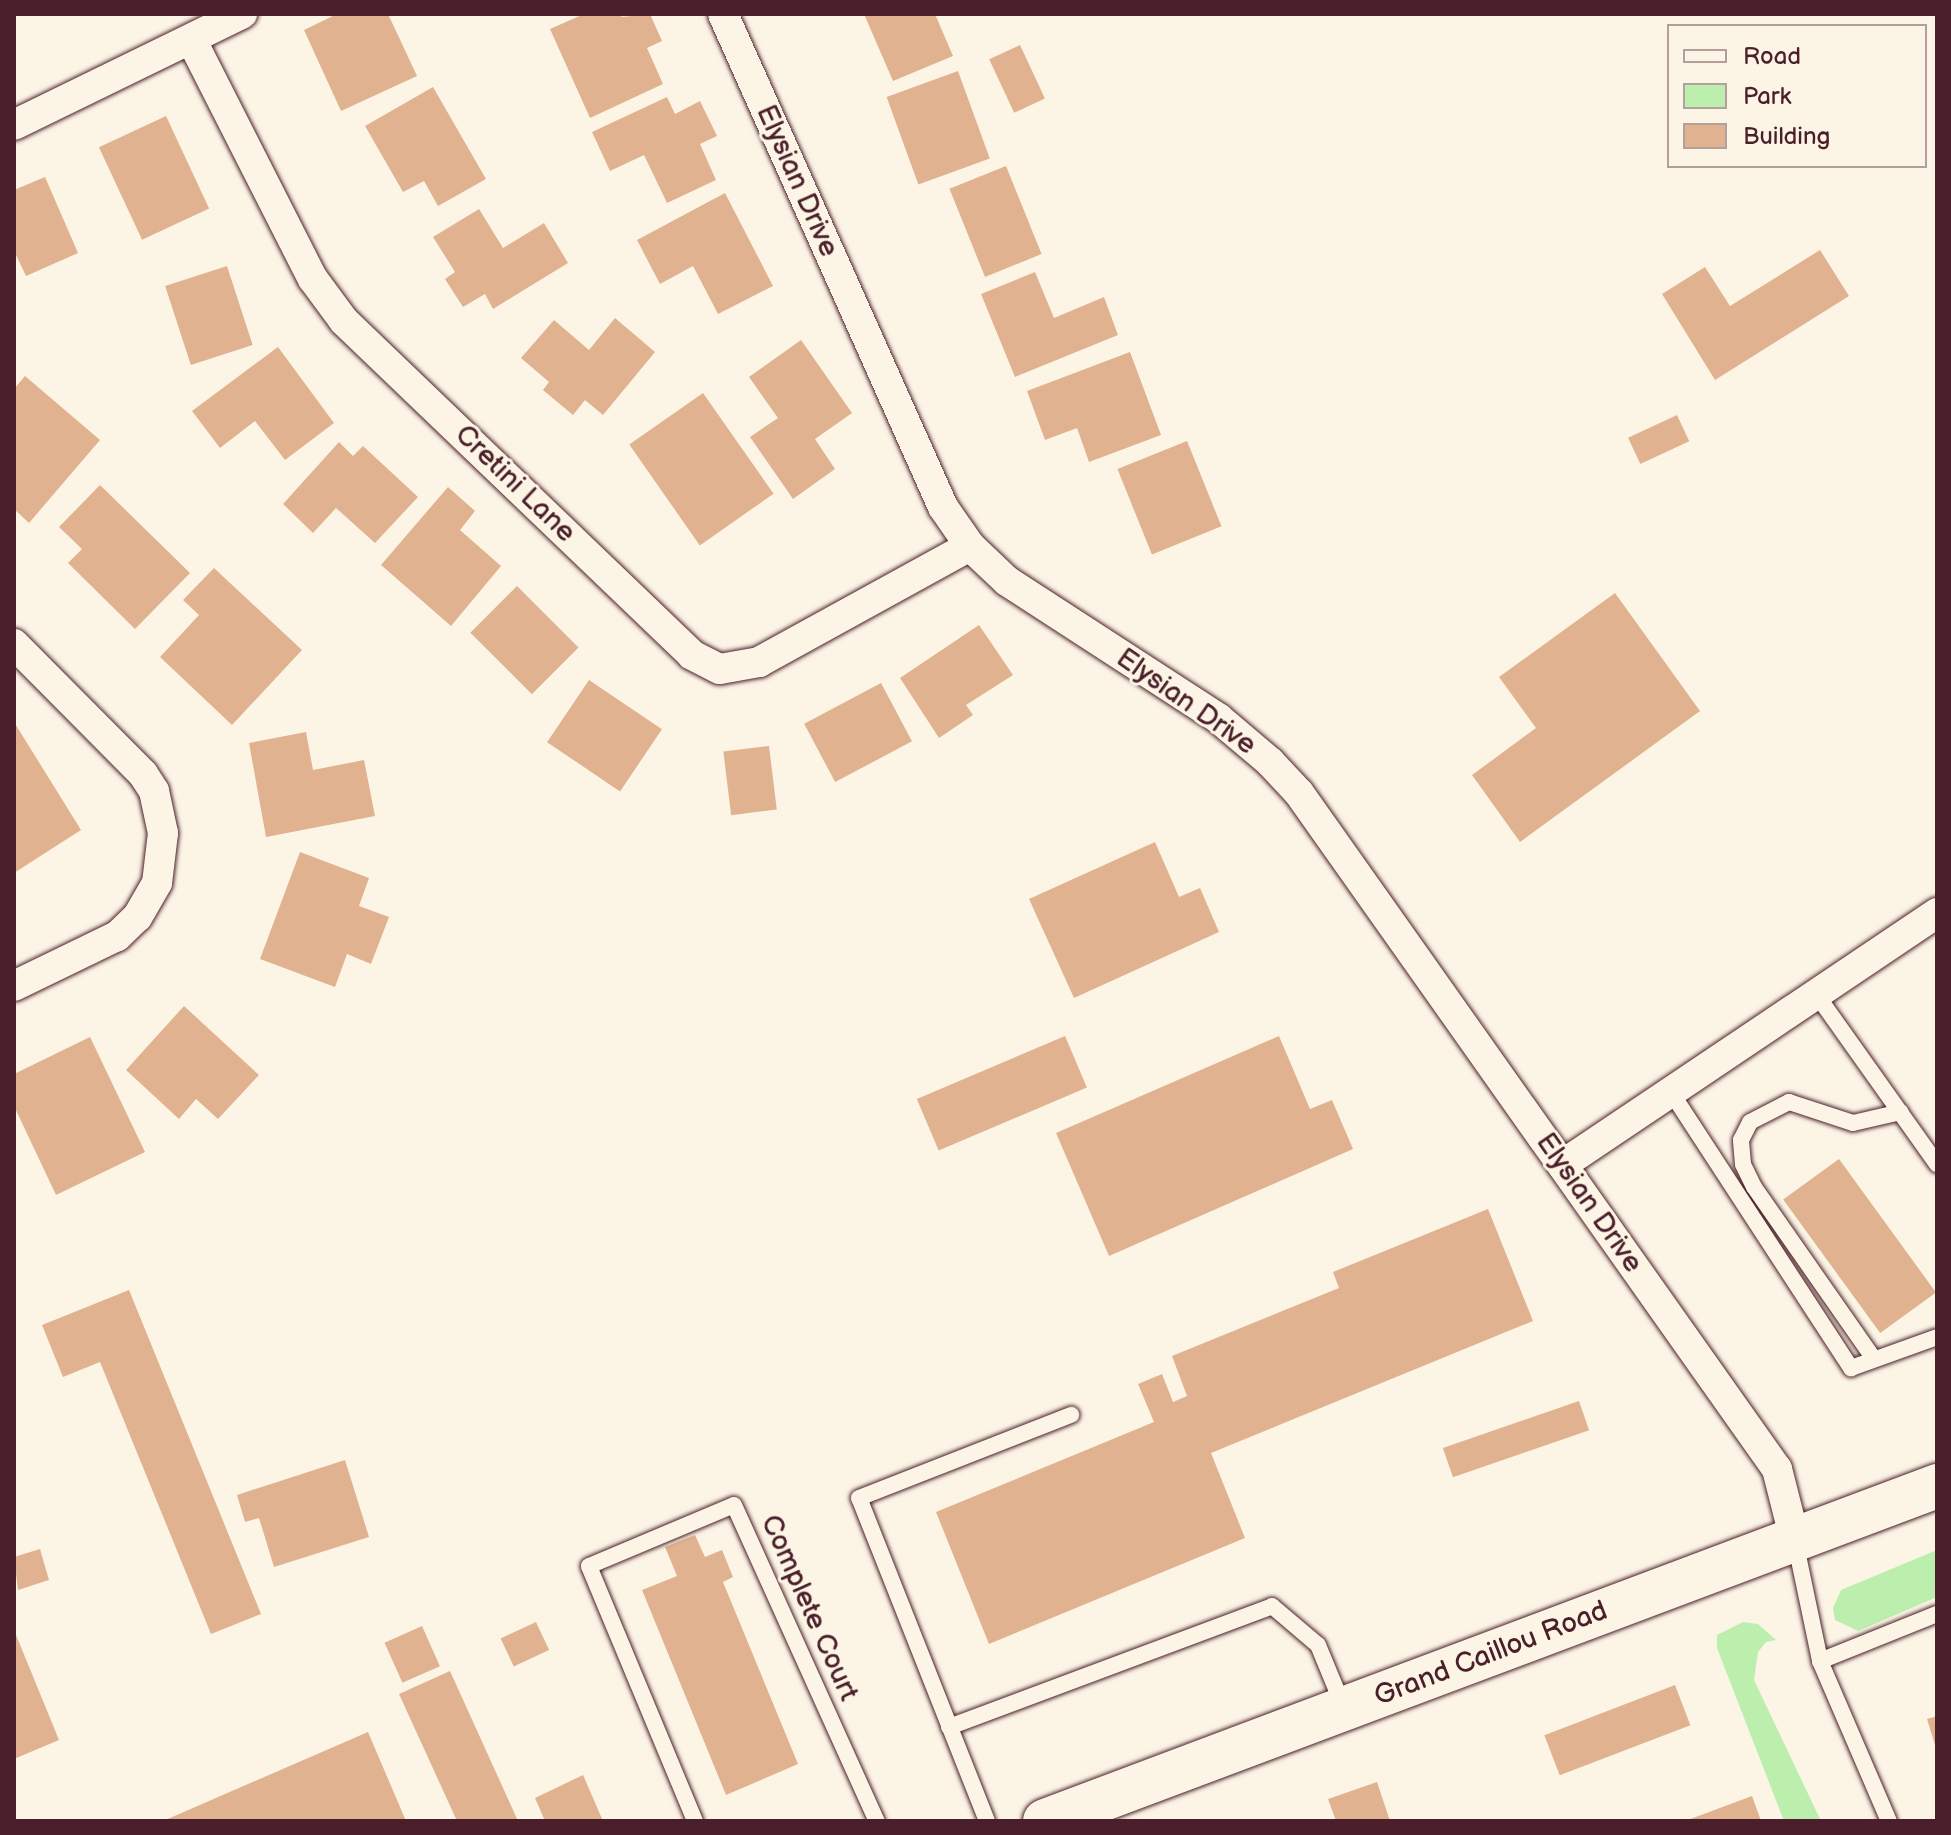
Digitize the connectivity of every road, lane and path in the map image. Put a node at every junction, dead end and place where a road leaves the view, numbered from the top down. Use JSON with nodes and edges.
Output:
{"nodes":[{"id":1,"x":242,"y":14,"type":"edge"},
{"id":2,"x":723,"y":14,"type":"edge"},
{"id":3,"x":191,"y":39,"type":"junction"},
{"id":4,"x":14,"y":125,"type":"edge"},
{"id":5,"x":970,"y":546,"type":"junction"},
{"id":6,"x":14,"y":644,"type":"edge"},
{"id":7,"x":1937,"y":913,"type":"edge"},
{"id":8,"x":14,"y":986,"type":"edge"},
{"id":9,"x":1816,"y":994,"type":"junction"},
{"id":10,"x":1671,"y":1092,"type":"junction"},
{"id":11,"x":1901,"y":1112,"type":"junction"},
{"id":12,"x":1937,"y":1164,"type":"edge"},
{"id":13,"x":1562,"y":1165,"type":"junction"},
{"id":14,"x":1937,"y":1337,"type":"edge"},
{"id":15,"x":1874,"y":1359,"type":"junction"},
{"id":16,"x":1071,"y":1415,"type":"dead end"},
{"id":17,"x":1937,"y":1486,"type":"edge"},
{"id":18,"x":1795,"y":1540,"type":"junction"},
{"id":19,"x":1937,"y":1614,"type":"edge"},
{"id":20,"x":1820,"y":1661,"type":"junction"},
{"id":21,"x":1345,"y":1709,"type":"junction"},
{"id":22,"x":949,"y":1727,"type":"junction"},
{"id":23,"x":1103,"y":1811,"type":"edge"},
{"id":24,"x":695,"y":1821,"type":"edge"},
{"id":25,"x":877,"y":1821,"type":"edge"},
{"id":26,"x":987,"y":1821,"type":"edge"},
{"id":27,"x":1045,"y":1821,"type":"edge"},
{"id":28,"x":1889,"y":1821,"type":"edge"}],
"edges":[{"from":1,"to":3,"type":"street"},
{"from":2,"to":5,"type":"street","name":"Elysian Drive"},
{"from":3,"to":4,"type":"street"},
{"from":3,"to":5,"type":"street","name":"Cretini Lane"},
{"from":5,"to":13,"type":"street","name":"Elysian Drive"},
{"from":6,"to":8,"type":"street"},
{"from":7,"to":9,"type":"street"},
{"from":9,"to":10,"type":"street"},
{"from":9,"to":11,"type":"lane"},
{"from":10,"to":13,"type":"street"},
{"from":10,"to":15,"type":"lane"},
{"from":11,"to":12,"type":"lane"},
{"from":11,"to":15,"type":"lane"},
{"from":13,"to":18,"type":"street","name":"Elysian Drive"},
{"from":14,"to":15,"type":"lane"},
{"from":16,"to":22,"type":"lane"},
{"from":17,"to":18,"type":"main road","name":"Grand Caillou Road"},
{"from":18,"to":20,"type":"lane"},
{"from":18,"to":21,"type":"main road","name":"Grand Caillou Road"},
{"from":19,"to":20,"type":"lane"},
{"from":20,"to":28,"type":"lane"},
{"from":21,"to":22,"type":"lane"},
{"from":21,"to":23,"type":"main road","name":"Grand Caillou Road"},
{"from":22,"to":26,"type":"lane"},
{"from":23,"to":27,"type":"main road","name":"Grand Caillou Road"},
{"from":24,"to":25,"type":"lane","name":"Complete Court"}]}
